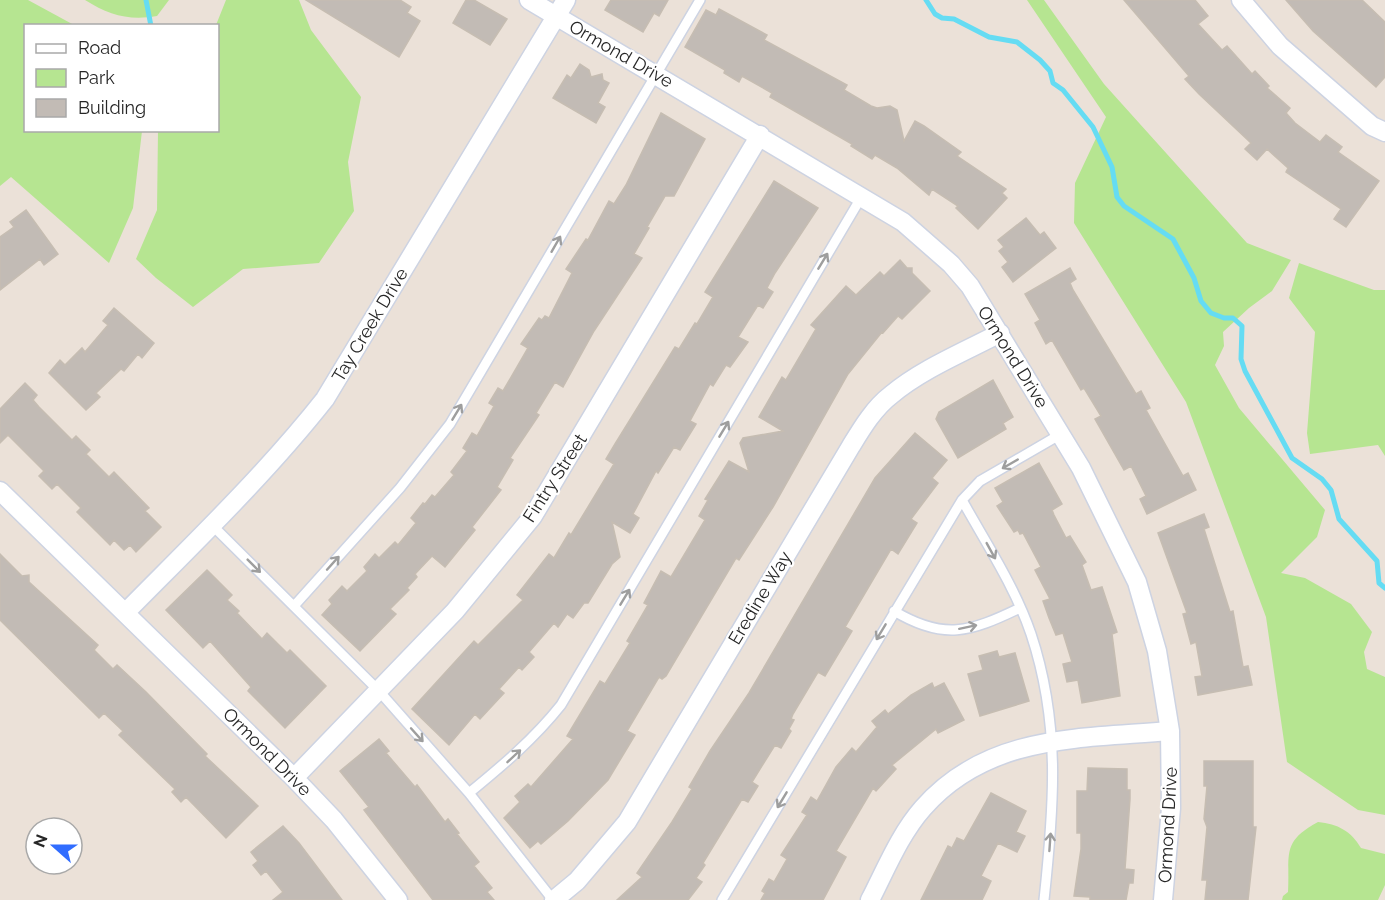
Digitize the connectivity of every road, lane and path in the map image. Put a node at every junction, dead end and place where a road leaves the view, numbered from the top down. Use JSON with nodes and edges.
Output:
{"nodes":[{"id":1,"x":530,"y":0,"type":"edge"},
{"id":2,"x":700,"y":0,"type":"edge"},
{"id":3,"x":1241,"y":0,"type":"edge"},
{"id":4,"x":561,"y":8,"type":"edge"},
{"id":5,"x":655,"y":74,"type":"junction"},
{"id":6,"x":1385,"y":132,"type":"edge"},
{"id":7,"x":760,"y":135,"type":"junction"},
{"id":8,"x":862,"y":196,"type":"junction"},
{"id":9,"x":1000,"y":333,"type":"junction"},
{"id":10,"x":1061,"y":434,"type":"junction"},
{"id":11,"x":0,"y":491,"type":"edge"},
{"id":12,"x":962,"y":500,"type":"junction"},
{"id":13,"x":212,"y":525,"type":"junction"},
{"id":14,"x":294,"y":606,"type":"junction"},
{"id":15,"x":1020,"y":608,"type":"junction"},
{"id":16,"x":894,"y":611,"type":"junction"},
{"id":17,"x":126,"y":612,"type":"junction"},
{"id":18,"x":379,"y":691,"type":"junction"},
{"id":19,"x":1170,"y":731,"type":"junction"},
{"id":20,"x":1053,"y":741,"type":"junction"},
{"id":21,"x":294,"y":778,"type":"junction"},
{"id":22,"x":469,"y":793,"type":"junction"},
{"id":23,"x":398,"y":900,"type":"edge"},
{"id":24,"x":554,"y":900,"type":"edge"},
{"id":25,"x":722,"y":900,"type":"edge"},
{"id":26,"x":870,"y":900,"type":"edge"},
{"id":27,"x":1044,"y":900,"type":"edge"},
{"id":28,"x":1163,"y":900,"type":"edge"}],
"edges":[{"from":1,"to":4,"type":"street","name":"Ormond Drive"},
{"from":2,"to":5,"type":"lane"},
{"from":3,"to":6,"type":"street"},
{"from":4,"to":5,"type":"street","name":"Ormond Drive"},
{"from":4,"to":13,"type":"street","name":"Tay Creek Drive"},
{"from":5,"to":7,"type":"street","name":"Ormond Drive"},
{"from":14,"to":5,"type":"lane","one_way":true},
{"from":7,"to":8,"type":"street","name":"Ormond Drive"},
{"from":7,"to":18,"type":"street","name":"Fintry Street"},
{"from":8,"to":9,"type":"street","name":"Ormond Drive"},
{"from":22,"to":8,"type":"lane","one_way":true},
{"from":9,"to":10,"type":"street","name":"Ormond Drive"},
{"from":9,"to":24,"type":"street","name":"Eredine Way"},
{"from":10,"to":12,"type":"lane","one_way":true},
{"from":10,"to":19,"type":"street","name":"Ormond Drive"},
{"from":11,"to":17,"type":"street","name":"Ormond Drive"},
{"from":12,"to":15,"type":"lane","one_way":true},
{"from":12,"to":16,"type":"lane"},
{"from":13,"to":14,"type":"lane","one_way":true},
{"from":13,"to":17,"type":"street","name":"Tay Creek Drive"},
{"from":14,"to":18,"type":"lane"},
{"from":16,"to":15,"type":"lane","one_way":true},
{"from":15,"to":20,"type":"lane"},
{"from":16,"to":25,"type":"lane","one_way":true},
{"from":17,"to":21,"type":"street","name":"Ormond Drive"},
{"from":18,"to":21,"type":"street","name":"Fintry Street"},
{"from":18,"to":22,"type":"lane","one_way":true},
{"from":19,"to":20,"type":"street"},
{"from":19,"to":28,"type":"street","name":"Ormond Drive"},
{"from":20,"to":26,"type":"street"},
{"from":27,"to":20,"type":"lane","one_way":true},
{"from":21,"to":23,"type":"street","name":"Ormond Drive"},
{"from":22,"to":24,"type":"lane"}]}
